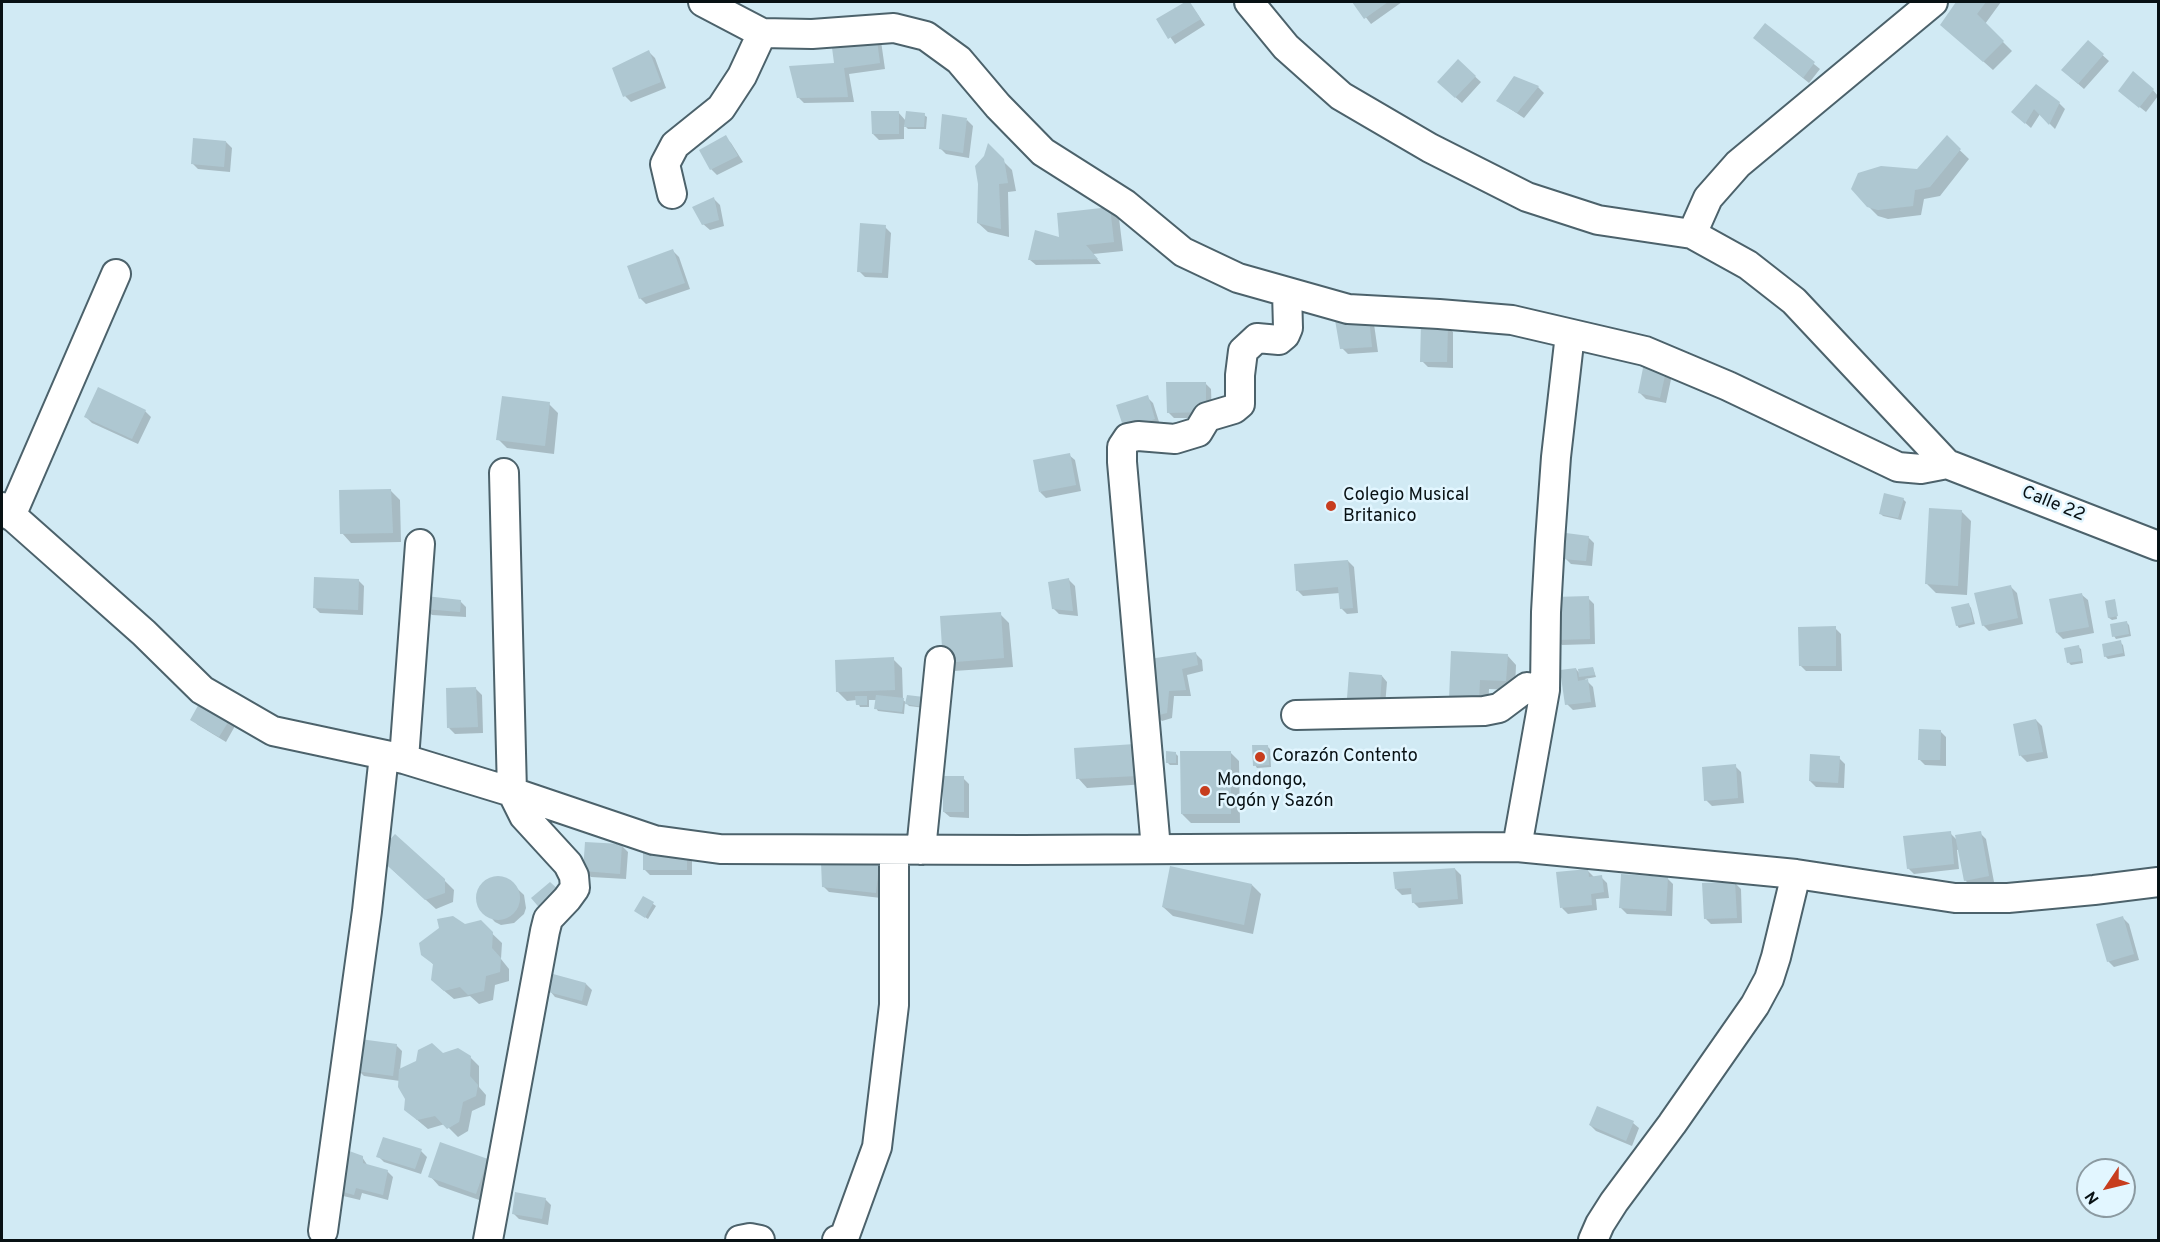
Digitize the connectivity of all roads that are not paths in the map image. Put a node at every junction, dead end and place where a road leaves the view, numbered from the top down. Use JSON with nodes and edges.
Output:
{"nodes":[{"id":1,"x":703,"y":2,"type":"edge"},
{"id":2,"x":1249,"y":2,"type":"edge"},
{"id":3,"x":1933,"y":2,"type":"edge"},
{"id":4,"x":762,"y":33,"type":"junction"},
{"id":5,"x":672,"y":194,"type":"dead end"},
{"id":6,"x":1692,"y":234,"type":"junction"},
{"id":7,"x":116,"y":274,"type":"dead end"},
{"id":8,"x":1287,"y":292,"type":"junction"},
{"id":9,"x":1570,"y":334,"type":"junction"},
{"id":10,"x":1947,"y":464,"type":"junction"},
{"id":11,"x":504,"y":473,"type":"dead end"},
{"id":12,"x":6,"y":511,"type":"edge"},
{"id":13,"x":420,"y":544,"type":"dead end"},
{"id":14,"x":2158,"y":546,"type":"edge"},
{"id":15,"x":940,"y":661,"type":"dead end"},
{"id":16,"x":1545,"y":690,"type":"junction"},
{"id":17,"x":1296,"y":715,"type":"dead end"},
{"id":18,"x":394,"y":757,"type":"junction"},
{"id":19,"x":512,"y":792,"type":"junction"},
{"id":20,"x":1517,"y":847,"type":"junction"},
{"id":21,"x":1156,"y":849,"type":"junction"},
{"id":22,"x":908,"y":850,"type":"junction"},
{"id":23,"x":1796,"y":874,"type":"junction"},
{"id":24,"x":2158,"y":882,"type":"edge"},
{"id":25,"x":323,"y":1231,"type":"dead end"},
{"id":26,"x":488,"y":1240,"type":"edge"},
{"id":27,"x":740,"y":1240,"type":"edge"},
{"id":28,"x":760,"y":1240,"type":"edge"},
{"id":29,"x":837,"y":1240,"type":"edge"},
{"id":30,"x":1593,"y":1240,"type":"edge"}],
"edges":[{"from":1,"to":4,"type":"street"},
{"from":2,"to":6,"type":"street"},
{"from":3,"to":6,"type":"street"},
{"from":4,"to":5,"type":"street"},
{"from":4,"to":8,"type":"street"},
{"from":6,"to":10,"type":"street"},
{"from":7,"to":12,"type":"street"},
{"from":8,"to":9,"type":"street"},
{"from":8,"to":21,"type":"street"},
{"from":9,"to":10,"type":"street"},
{"from":9,"to":16,"type":"street"},
{"from":10,"to":14,"type":"street","name":"Calle 22"},
{"from":11,"to":19,"type":"street"},
{"from":12,"to":18,"type":"street"},
{"from":13,"to":18,"type":"street"},
{"from":15,"to":22,"type":"street"},
{"from":16,"to":17,"type":"street"},
{"from":16,"to":20,"type":"street"},
{"from":18,"to":19,"type":"street"},
{"from":18,"to":25,"type":"street"},
{"from":19,"to":22,"type":"street"},
{"from":19,"to":26,"type":"street"},
{"from":20,"to":21,"type":"street"},
{"from":20,"to":23,"type":"street"},
{"from":21,"to":22,"type":"street"},
{"from":22,"to":29,"type":"street"},
{"from":23,"to":24,"type":"street"},
{"from":23,"to":30,"type":"street"},
{"from":27,"to":28,"type":"street"}]}
